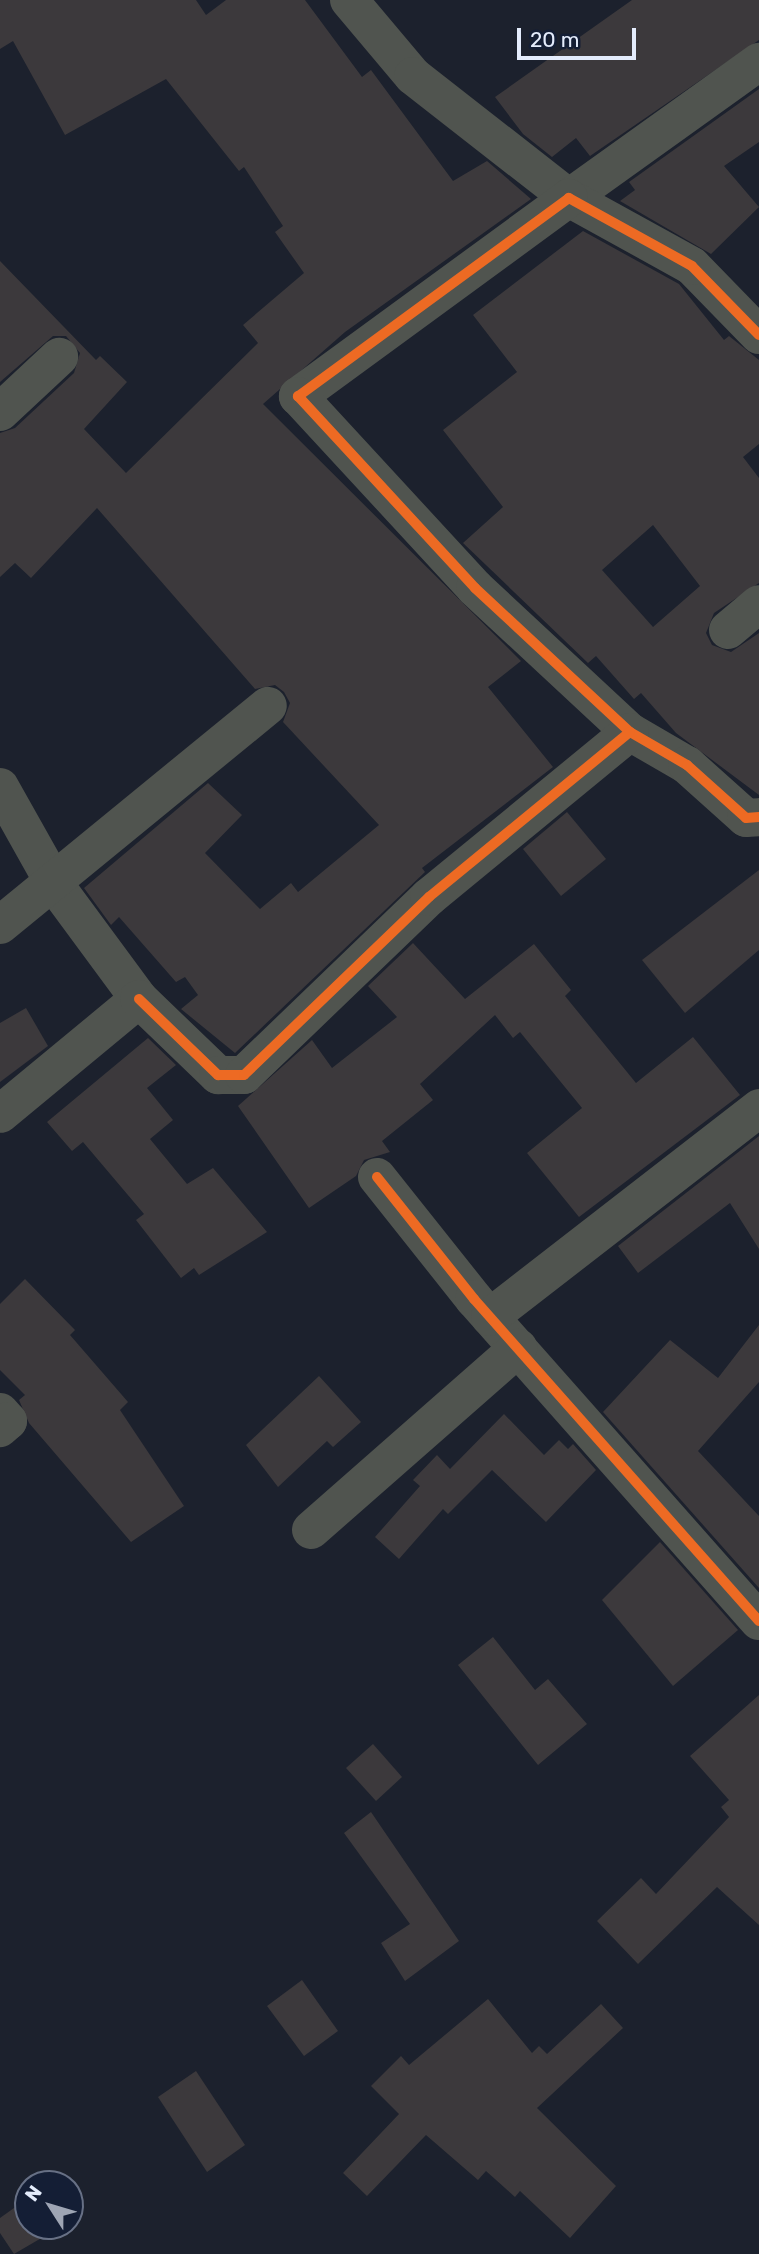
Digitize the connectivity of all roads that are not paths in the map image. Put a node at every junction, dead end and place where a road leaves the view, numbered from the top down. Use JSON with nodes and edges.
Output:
{"nodes":[{"id":1,"x":349,"y":0,"type":"edge"},
{"id":2,"x":759,"y":62,"type":"edge"},
{"id":3,"x":569,"y":198,"type":"junction"},
{"id":4,"x":759,"y":335,"type":"edge"},
{"id":5,"x":59,"y":357,"type":"dead end"},
{"id":6,"x":0,"y":412,"type":"edge"},
{"id":7,"x":759,"y":604,"type":"edge"},
{"id":8,"x":728,"y":630,"type":"dead end"},
{"id":9,"x":268,"y":706,"type":"dead end"},
{"id":10,"x":630,"y":732,"type":"junction"},
{"id":11,"x":0,"y":787,"type":"edge"},
{"id":12,"x":759,"y":817,"type":"edge"},
{"id":13,"x":55,"y":885,"type":"junction"},
{"id":14,"x":0,"y":925,"type":"edge"},
{"id":15,"x":139,"y":999,"type":"junction"},
{"id":16,"x":759,"y":1108,"type":"edge"},
{"id":17,"x":0,"y":1114,"type":"edge"},
{"id":18,"x":377,"y":1177,"type":"dead end"},
{"id":19,"x":490,"y":1317,"type":"junction"},
{"id":20,"x":518,"y":1348,"type":"junction"},
{"id":21,"x":0,"y":1412,"type":"edge"},
{"id":22,"x":0,"y":1428,"type":"edge"},
{"id":23,"x":311,"y":1530,"type":"dead end"},
{"id":24,"x":759,"y":1621,"type":"edge"}],
"edges":[{"from":1,"to":3,"type":"street"},
{"from":2,"to":3,"type":"street"},
{"from":3,"to":4,"type":"street"},
{"from":3,"to":10,"type":"street"},
{"from":5,"to":6,"type":"street"},
{"from":7,"to":8,"type":"street"},
{"from":9,"to":13,"type":"street"},
{"from":10,"to":12,"type":"street"},
{"from":10,"to":15,"type":"street"},
{"from":11,"to":13,"type":"street"},
{"from":13,"to":14,"type":"street"},
{"from":13,"to":15,"type":"street"},
{"from":15,"to":17,"type":"street"},
{"from":16,"to":19,"type":"street"},
{"from":18,"to":19,"type":"street"},
{"from":19,"to":20,"type":"street"},
{"from":20,"to":23,"type":"street"},
{"from":20,"to":24,"type":"street"},
{"from":21,"to":22,"type":"street"}]}
